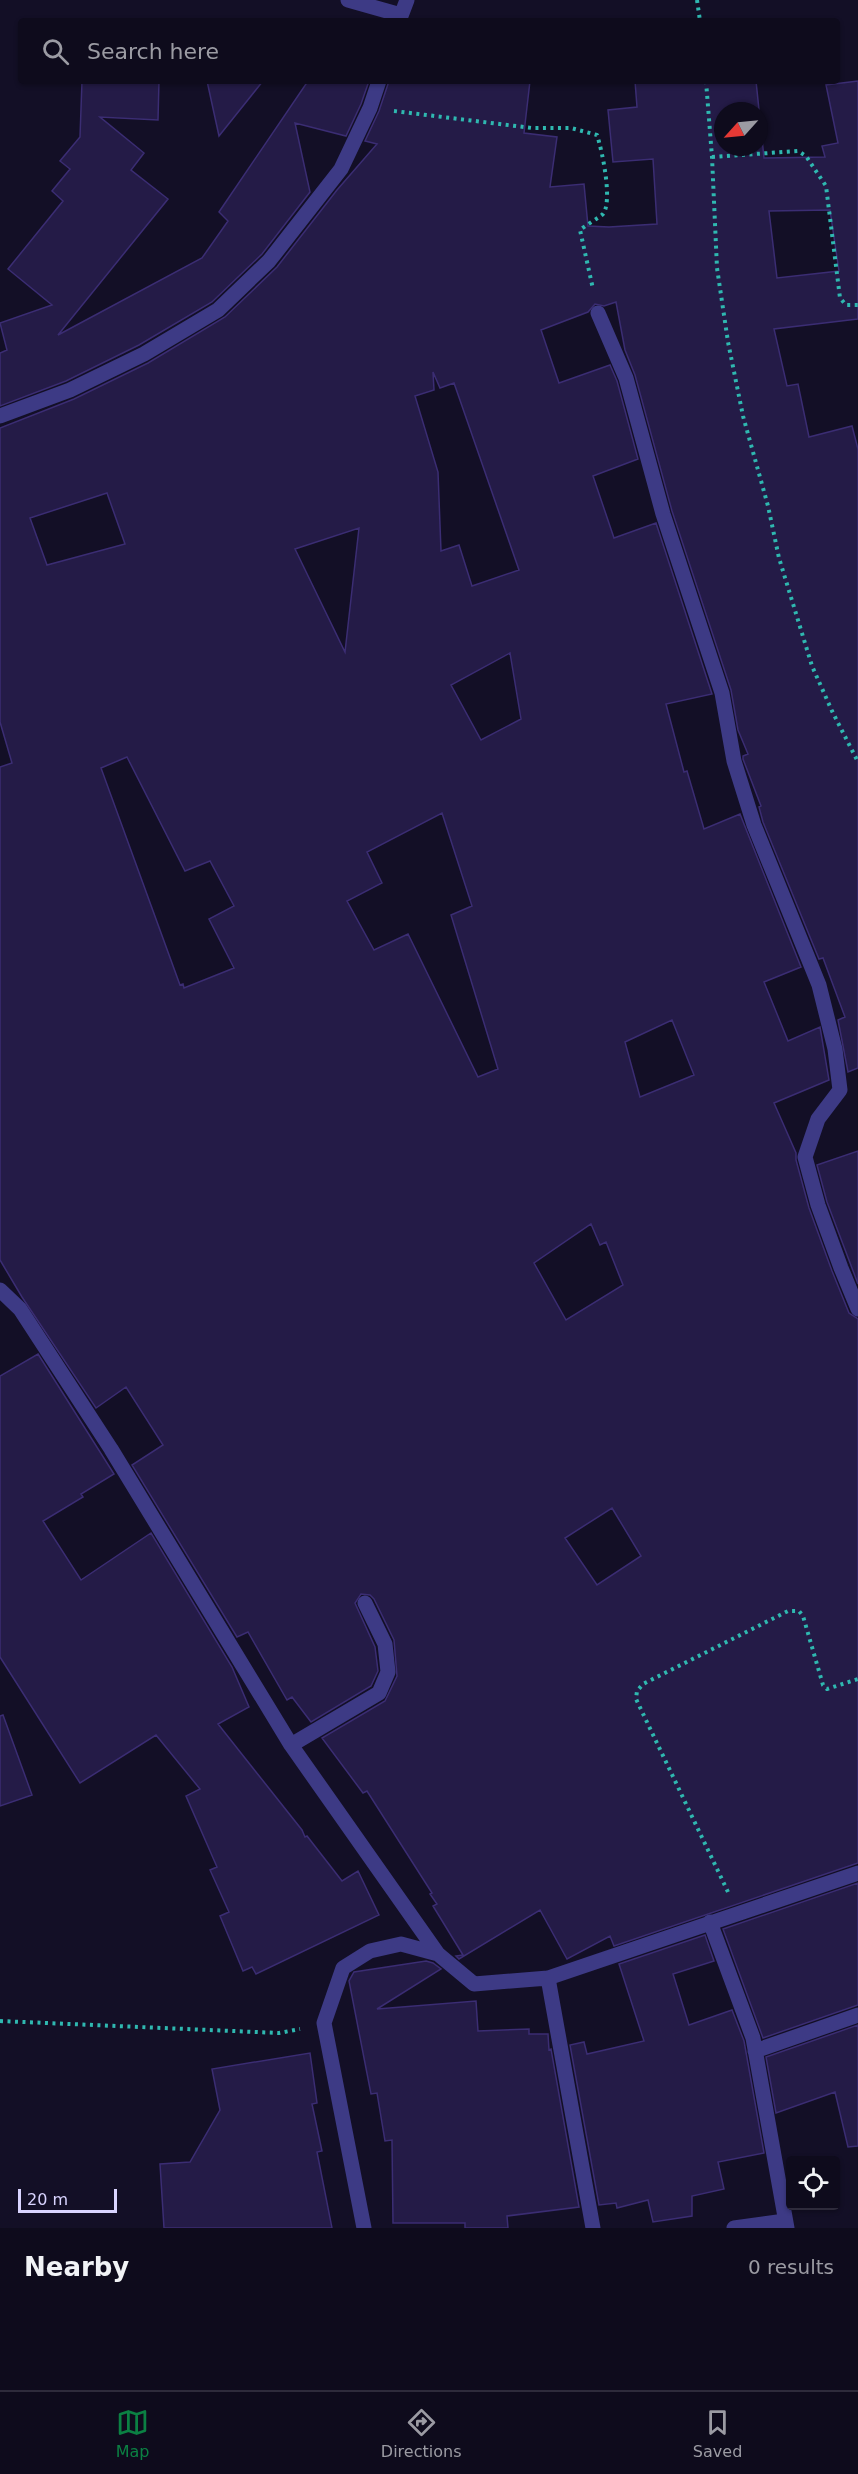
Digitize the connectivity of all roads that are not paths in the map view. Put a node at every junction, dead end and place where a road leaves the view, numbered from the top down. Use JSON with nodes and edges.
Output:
{"nodes":[{"id":1,"x":348,"y":0,"type":"edge"},
{"id":2,"x":407,"y":0,"type":"edge"},
{"id":3,"x":400,"y":18,"type":"edge"},
{"id":4,"x":378,"y":84,"type":"edge"},
{"id":5,"x":598,"y":314,"type":"road end"},
{"id":6,"x":0,"y":416,"type":"edge"},
{"id":7,"x":0,"y":1290,"type":"edge"},
{"id":8,"x":858,"y":1309,"type":"edge"},
{"id":9,"x":365,"y":1603,"type":"dead end"},
{"id":10,"x":291,"y":1745,"type":"junction"},
{"id":11,"x":858,"y":1873,"type":"edge"},
{"id":12,"x":710,"y":1922,"type":"junction"},
{"id":13,"x":438,"y":1954,"type":"junction"},
{"id":14,"x":548,"y":1978,"type":"junction"},
{"id":15,"x":858,"y":2015,"type":"edge"},
{"id":16,"x":756,"y":2050,"type":"junction"},
{"id":17,"x":786,"y":2224,"type":"edge"},
{"id":18,"x":364,"y":2228,"type":"edge"},
{"id":19,"x":593,"y":2228,"type":"edge"},
{"id":20,"x":735,"y":2228,"type":"edge"}],
"edges":[{"from":1,"to":3,"type":"street"},
{"from":2,"to":3,"type":"street"},
{"from":4,"to":6,"type":"street"},
{"from":5,"to":8,"type":"street"},
{"from":7,"to":10,"type":"street"},
{"from":9,"to":10,"type":"street"},
{"from":10,"to":13,"type":"street"},
{"from":11,"to":12,"type":"street"},
{"from":12,"to":14,"type":"street"},
{"from":12,"to":16,"type":"street"},
{"from":13,"to":14,"type":"street"},
{"from":13,"to":18,"type":"street"},
{"from":14,"to":19,"type":"street"},
{"from":15,"to":16,"type":"street"},
{"from":16,"to":17,"type":"street"},
{"from":17,"to":20,"type":"street"}]}
